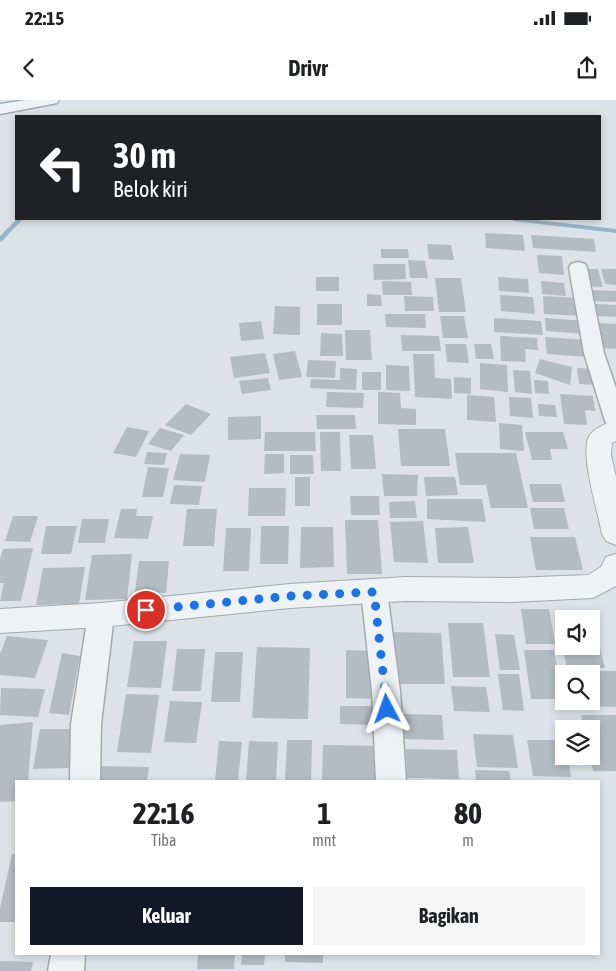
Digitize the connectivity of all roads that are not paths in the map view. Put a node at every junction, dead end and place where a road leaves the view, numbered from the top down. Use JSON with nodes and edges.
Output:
{"nodes":[{"id":1,"x":52,"y":100,"type":"edge"},
{"id":2,"x":0,"y":109,"type":"edge"},
{"id":3,"x":578,"y":268,"type":"dead end"},
{"id":4,"x":616,"y":421,"type":"edge"},
{"id":5,"x":616,"y":428,"type":"edge"},
{"id":6,"x":616,"y":534,"type":"edge"},
{"id":7,"x":616,"y":565,"type":"edge"},
{"id":8,"x":374,"y":592,"type":"junction"},
{"id":9,"x":101,"y":615,"type":"junction"},
{"id":10,"x":0,"y":621,"type":"edge"},
{"id":11,"x":85,"y":780,"type":"edge"},
{"id":12,"x":391,"y":780,"type":"edge"},
{"id":13,"x":68,"y":955,"type":"edge"},
{"id":14,"x":66,"y":971,"type":"edge"}],
"edges":[{"from":1,"to":2,"type":"street"},
{"from":3,"to":4,"type":"street"},
{"from":5,"to":6,"type":"street"},
{"from":7,"to":8,"type":"street"},
{"from":8,"to":9,"type":"street"},
{"from":8,"to":12,"type":"street"},
{"from":9,"to":10,"type":"street"},
{"from":9,"to":11,"type":"street"},
{"from":13,"to":14,"type":"street"}]}
